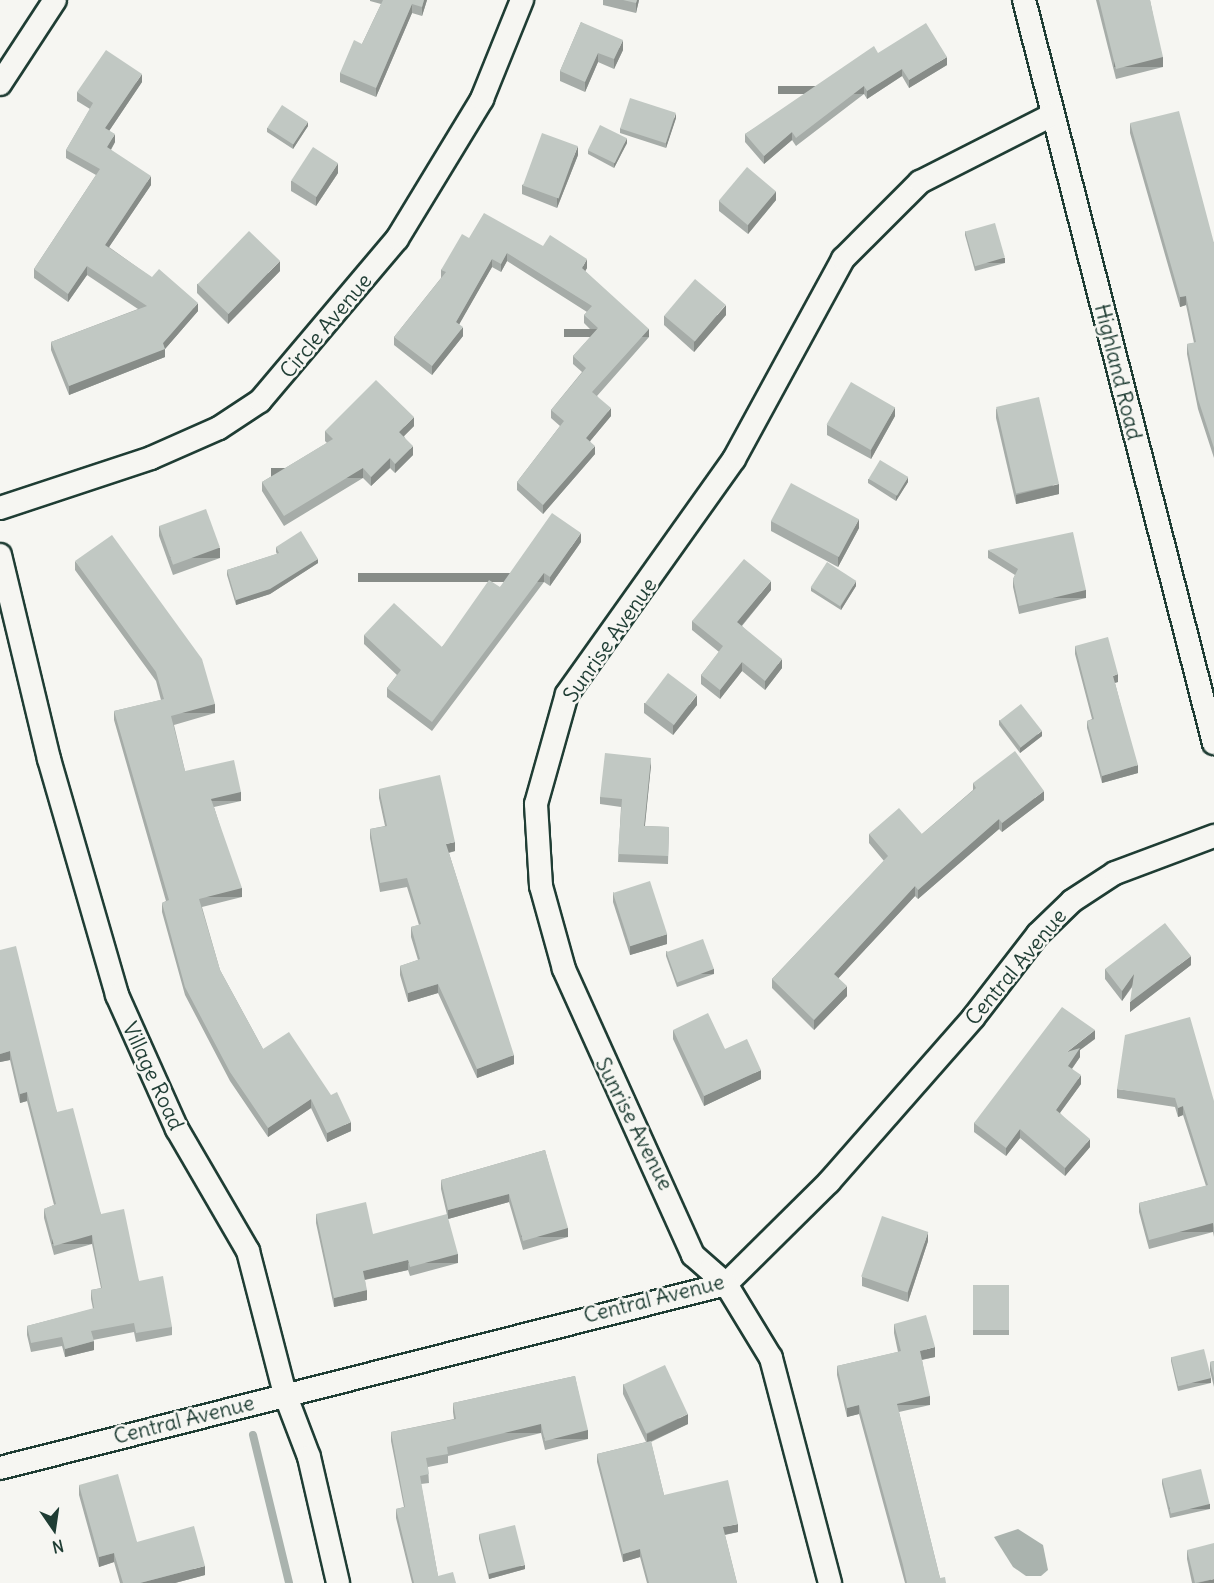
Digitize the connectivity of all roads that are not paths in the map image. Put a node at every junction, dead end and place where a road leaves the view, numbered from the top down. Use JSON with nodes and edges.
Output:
{"nodes":[{"id":1,"x":55,"y":0,"type":"edge"},
{"id":2,"x":522,"y":0,"type":"edge"},
{"id":3,"x":1024,"y":0,"type":"edge"},
{"id":4,"x":0,"y":84,"type":"edge"},
{"id":5,"x":1052,"y":115,"type":"junction"},
{"id":6,"x":0,"y":508,"type":"edge"},
{"id":7,"x":0,"y":555,"type":"edge"},
{"id":8,"x":1214,"y":743,"type":"edge"},
{"id":9,"x":1214,"y":836,"type":"edge"},
{"id":10,"x":726,"y":1284,"type":"junction"},
{"id":11,"x":285,"y":1394,"type":"junction"},
{"id":12,"x":0,"y":1468,"type":"edge"},
{"id":13,"x":338,"y":1583,"type":"edge"},
{"id":14,"x":830,"y":1583,"type":"edge"}],
"edges":[{"from":1,"to":4,"type":"street"},
{"from":2,"to":6,"type":"street","name":"Circle Avenue"},
{"from":3,"to":5,"type":"street","name":"Highland Road"},
{"from":5,"to":8,"type":"street","name":"Highland Road"},
{"from":5,"to":10,"type":"street","name":"Sunrise Avenue"},
{"from":7,"to":11,"type":"street","name":"Village Road"},
{"from":9,"to":10,"type":"street","name":"Central Avenue"},
{"from":10,"to":11,"type":"street","name":"Central Avenue"},
{"from":10,"to":14,"type":"street","name":"Sunrise Avenue"},
{"from":11,"to":12,"type":"street","name":"Central Avenue"},
{"from":11,"to":13,"type":"street","name":"Village Road"}]}
